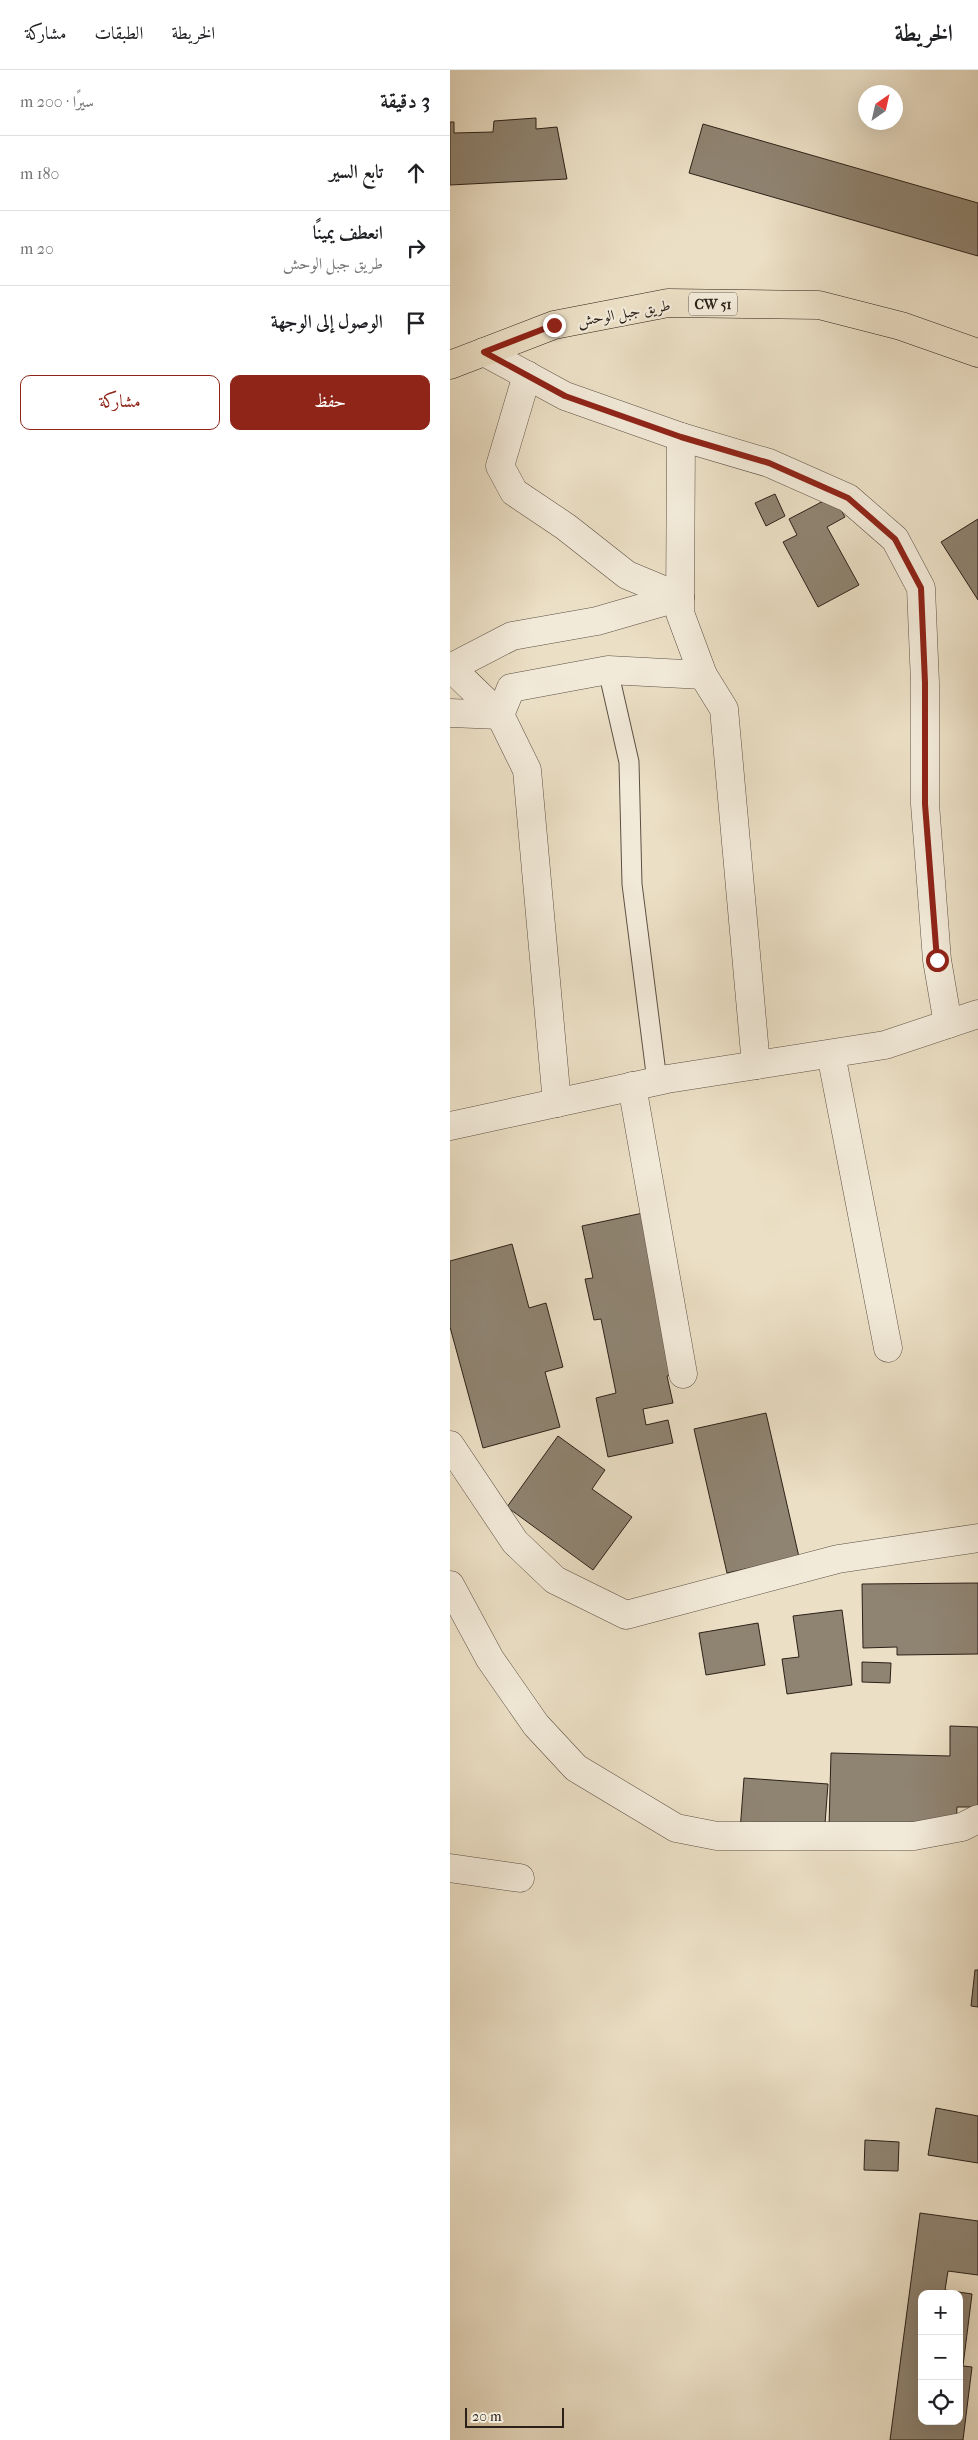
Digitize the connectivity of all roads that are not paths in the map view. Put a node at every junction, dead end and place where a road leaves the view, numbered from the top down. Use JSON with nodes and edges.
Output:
{"nodes":[{"id":1,"x":484,"y":352,"type":"junction"},
{"id":2,"x":978,"y":353,"type":"edge"},
{"id":3,"x":450,"y":365,"type":"edge"},
{"id":4,"x":527,"y":376,"type":"junction"},
{"id":5,"x":681,"y":437,"type":"junction"},
{"id":6,"x":680,"y":597,"type":"junction"},
{"id":7,"x":450,"y":667,"type":"edge"},
{"id":8,"x":608,"y":670,"type":"junction"},
{"id":9,"x":704,"y":675,"type":"junction"},
{"id":10,"x":450,"y":713,"type":"edge"},
{"id":11,"x":500,"y":715,"type":"junction"},
{"id":12,"x":978,"y":1014,"type":"edge"},
{"id":13,"x":948,"y":1024,"type":"junction"},
{"id":14,"x":831,"y":1054,"type":"junction"},
{"id":15,"x":756,"y":1065,"type":"junction"},
{"id":16,"x":645,"y":1084,"type":"junction"},
{"id":17,"x":557,"y":1103,"type":"junction"},
{"id":18,"x":450,"y":1126,"type":"edge"},
{"id":19,"x":888,"y":1348,"type":"dead end"},
{"id":20,"x":684,"y":1374,"type":"dead end"},
{"id":21,"x":450,"y":1445,"type":"edge"},
{"id":22,"x":978,"y":1538,"type":"edge"},
{"id":23,"x":450,"y":1585,"type":"edge"},
{"id":24,"x":978,"y":1820,"type":"edge"},
{"id":25,"x":450,"y":1868,"type":"edge"},
{"id":26,"x":520,"y":1878,"type":"dead end"}],
"edges":[{"from":1,"to":2,"type":"main road","name":"طريق جبل الوحش","number":"CW 51"},
{"from":1,"to":3,"type":"main road","name":"طريق جبل الوحش","number":"CW 51"},
{"from":1,"to":4,"type":"street"},
{"from":4,"to":5,"type":"street"},
{"from":4,"to":6,"type":"street"},
{"from":5,"to":6,"type":"street"},
{"from":5,"to":13,"type":"street"},
{"from":6,"to":7,"type":"street"},
{"from":6,"to":9,"type":"street"},
{"from":7,"to":11,"type":"street"},
{"from":8,"to":9,"type":"street"},
{"from":8,"to":11,"type":"street"},
{"from":8,"to":16,"type":"lane"},
{"from":9,"to":15,"type":"street"},
{"from":10,"to":11,"type":"street"},
{"from":11,"to":17,"type":"street"},
{"from":12,"to":13,"type":"street"},
{"from":13,"to":14,"type":"street"},
{"from":14,"to":15,"type":"street"},
{"from":14,"to":19,"type":"street"},
{"from":15,"to":16,"type":"street"},
{"from":16,"to":17,"type":"street"},
{"from":16,"to":20,"type":"street"},
{"from":17,"to":18,"type":"street"},
{"from":21,"to":22,"type":"street"},
{"from":23,"to":24,"type":"street"},
{"from":25,"to":26,"type":"street"}]}
